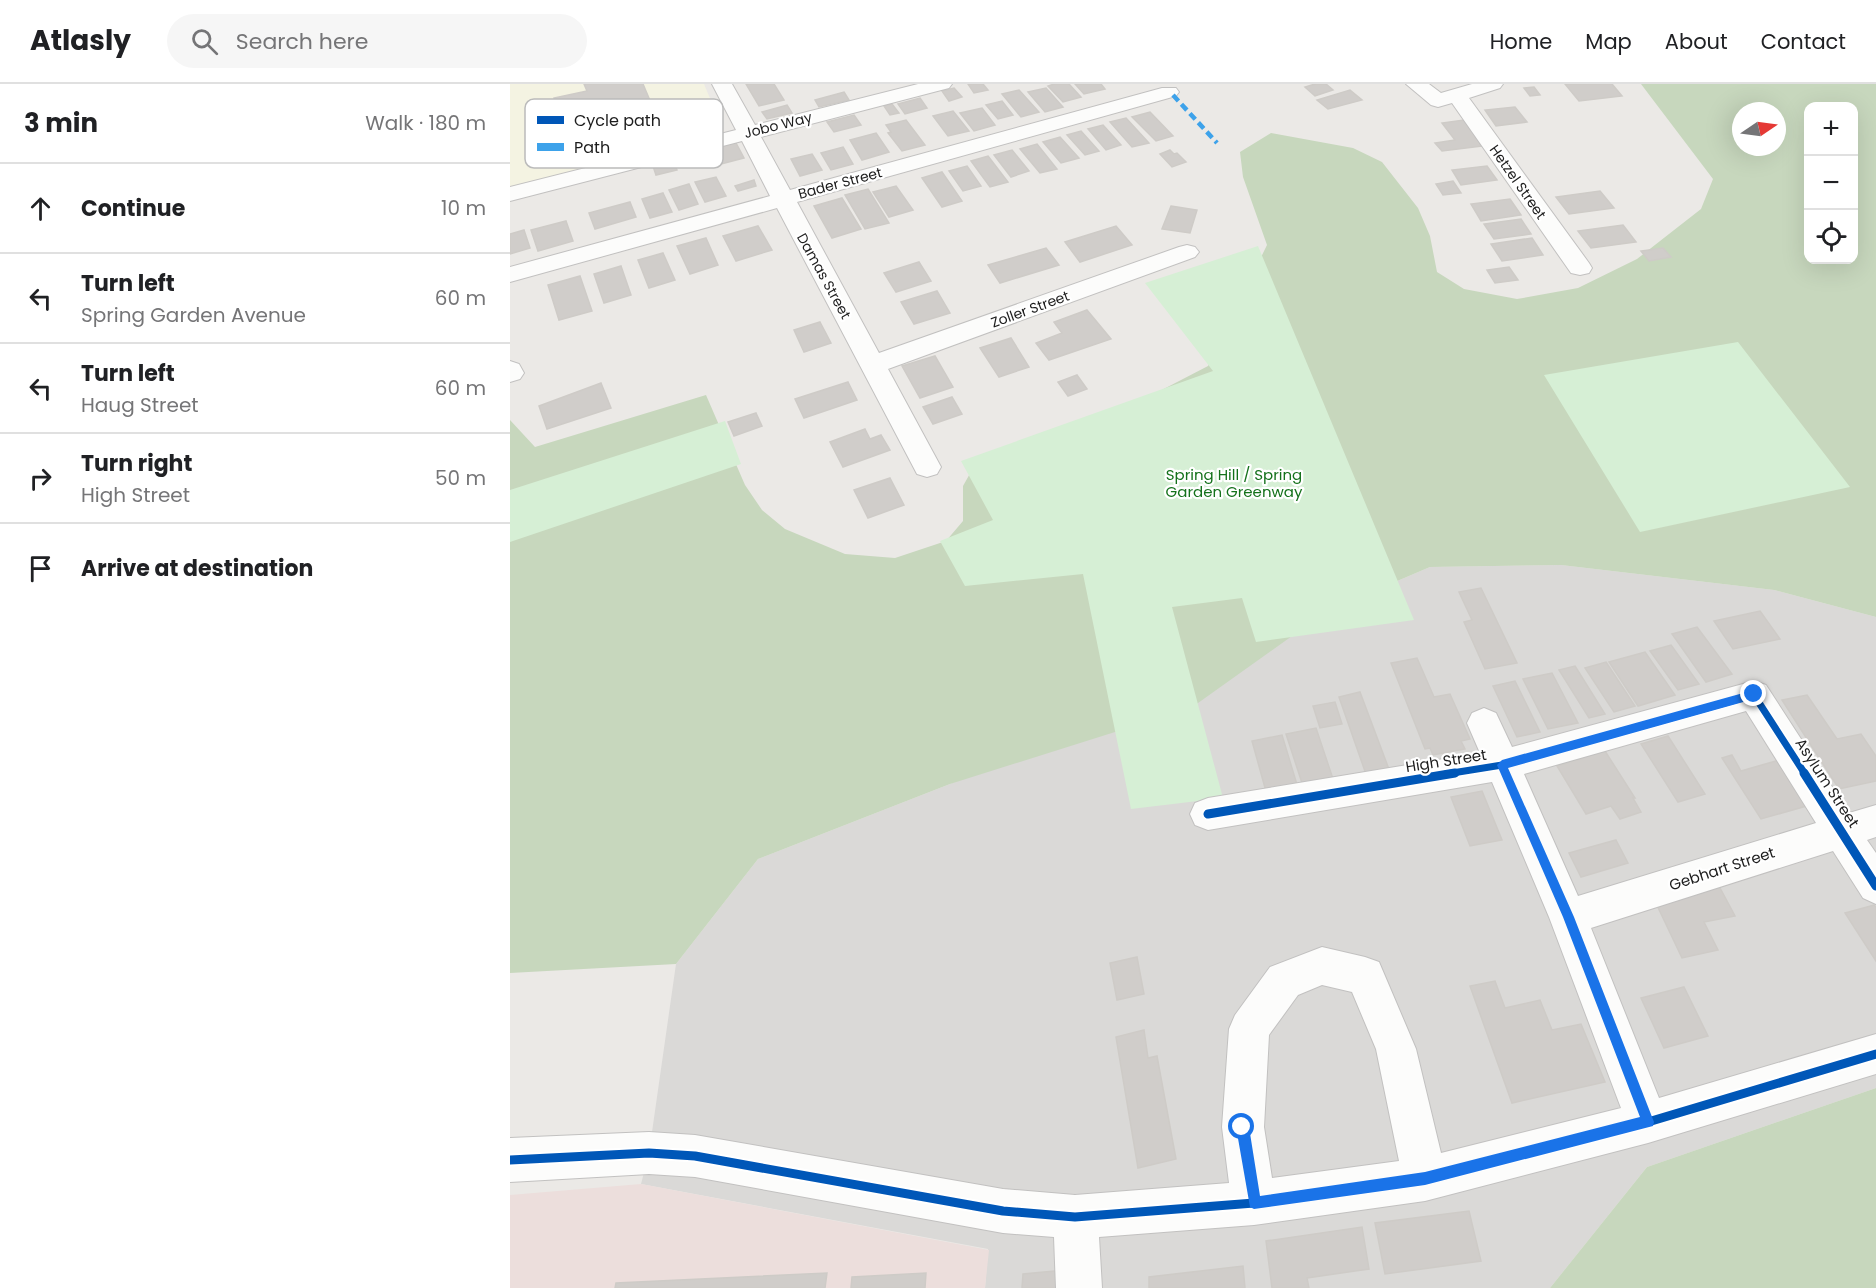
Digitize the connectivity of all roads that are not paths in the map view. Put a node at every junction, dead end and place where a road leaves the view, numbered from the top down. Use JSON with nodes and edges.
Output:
{"nodes":[{"id":1,"x":722,"y":84,"type":"edge"},
{"id":2,"x":942,"y":84,"type":"edge"},
{"id":3,"x":1416,"y":84,"type":"edge"},
{"id":4,"x":1493,"y":84,"type":"edge"},
{"id":5,"x":1168,"y":90,"type":"edge"},
{"id":6,"x":1448,"y":98,"type":"junction"},
{"id":7,"x":748,"y":133,"type":"junction"},
{"id":8,"x":723,"y":139,"type":"edge"},
{"id":9,"x":611,"y":168,"type":"edge"},
{"id":10,"x":510,"y":194,"type":"edge"},
{"id":11,"x":782,"y":199,"type":"junction"},
{"id":12,"x":1187,"y":252,"type":"dead end"},
{"id":13,"x":1580,"y":268,"type":"dead end"},
{"id":14,"x":510,"y":275,"type":"edge"},
{"id":15,"x":873,"y":365,"type":"junction"},
{"id":16,"x":927,"y":467,"type":"dead end"},
{"id":17,"x":1754,"y":694,"type":"joint"},
{"id":18,"x":1484,"y":723,"type":"dead end"},
{"id":19,"x":1502,"y":765,"type":"junction"},
{"id":20,"x":1208,"y":814,"type":"dead end"},
{"id":21,"x":1876,"y":821,"type":"edge"},
{"id":22,"x":1842,"y":831,"type":"junction"},
{"id":23,"x":1876,"y":886,"type":"edge"},
{"id":24,"x":1568,"y":917,"type":"junction"},
{"id":25,"x":1876,"y":1054,"type":"edge"},
{"id":26,"x":1648,"y":1122,"type":"junction"},
{"id":27,"x":510,"y":1160,"type":"edge"},
{"id":28,"x":1425,"y":1179,"type":"junction"},
{"id":29,"x":1254,"y":1203,"type":"junction"},
{"id":30,"x":1075,"y":1217,"type":"junction"},
{"id":31,"x":1080,"y":1288,"type":"edge"}],
"edges":[{"from":1,"to":7,"type":"street","name":"Damas Street"},
{"from":2,"to":7,"type":"street","name":"Jobo Way"},
{"from":3,"to":6,"type":"street","name":"Hetzel Street"},
{"from":4,"to":6,"type":"street"},
{"from":5,"to":11,"type":"street","name":"Bader Street"},
{"from":6,"to":13,"type":"street","name":"Hetzel Street"},
{"from":7,"to":8,"type":"street","name":"Jobo Way"},
{"from":7,"to":11,"type":"street","name":"Damas Street"},
{"from":9,"to":10,"type":"street","name":"Jobo Way"},
{"from":11,"to":14,"type":"street","name":"Bader Street"},
{"from":11,"to":15,"type":"street","name":"Damas Street"},
{"from":12,"to":15,"type":"street","name":"Zoller Street"},
{"from":15,"to":16,"type":"street","name":"Damas Street"},
{"from":17,"to":19,"type":"street","name":"High Street"},
{"from":17,"to":22,"type":"street","name":"Asylum Street"},
{"from":18,"to":19,"type":"street"},
{"from":19,"to":20,"type":"street","name":"High Street"},
{"from":19,"to":24,"type":"street"},
{"from":21,"to":22,"type":"street","name":"Gebhart Street"},
{"from":22,"to":23,"type":"street","name":"Asylum Street"},
{"from":22,"to":24,"type":"street","name":"Gebhart Street"},
{"from":24,"to":26,"type":"street"},
{"from":25,"to":26,"type":"street"},
{"from":26,"to":28,"type":"street"},
{"from":27,"to":30,"type":"street"},
{"from":28,"to":29,"type":"street"},
{"from":28,"to":29,"type":"street"},
{"from":29,"to":30,"type":"street"},
{"from":30,"to":31,"type":"street"}]}
